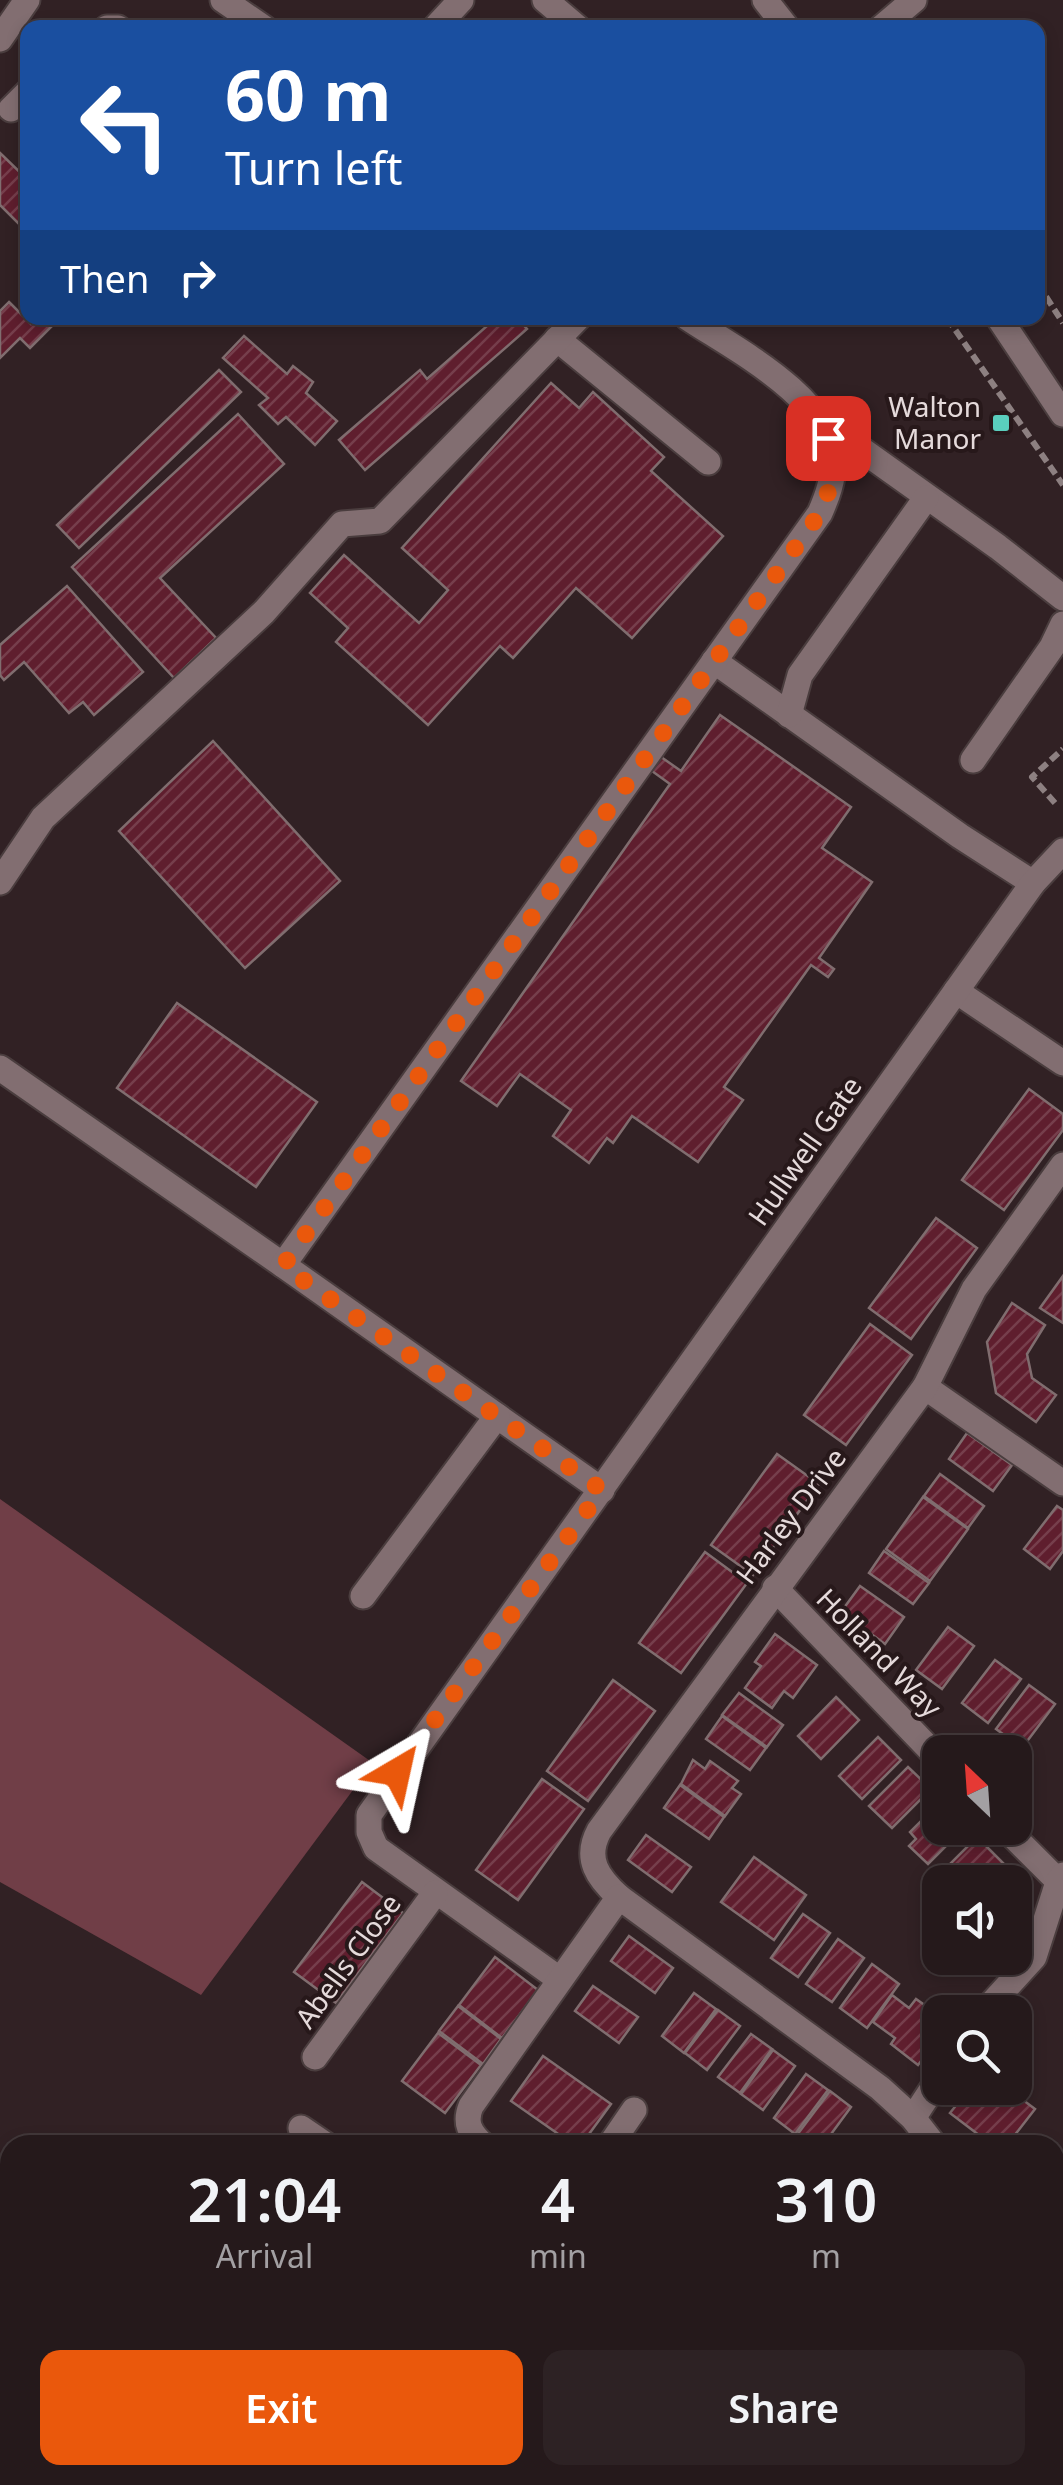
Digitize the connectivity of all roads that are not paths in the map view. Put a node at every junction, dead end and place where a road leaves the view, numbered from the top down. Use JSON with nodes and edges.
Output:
{"nodes":[{"id":1,"x":27,"y":0,"type":"edge"},
{"id":2,"x":223,"y":0,"type":"edge"},
{"id":3,"x":461,"y":0,"type":"edge"},
{"id":4,"x":545,"y":0,"type":"edge"},
{"id":5,"x":765,"y":0,"type":"edge"},
{"id":6,"x":914,"y":0,"type":"edge"},
{"id":7,"x":252,"y":20,"type":"edge"},
{"id":8,"x":442,"y":20,"type":"edge"},
{"id":9,"x":569,"y":20,"type":"edge"},
{"id":10,"x":781,"y":20,"type":"edge"},
{"id":11,"x":890,"y":20,"type":"edge"},
{"id":12,"x":0,"y":38,"type":"edge"},
{"id":13,"x":571,"y":325,"type":"edge"},
{"id":14,"x":698,"y":325,"type":"edge"},
{"id":15,"x":1004,"y":325,"type":"edge"},
{"id":16,"x":557,"y":339,"type":"junction"},
{"id":17,"x":1063,"y":414,"type":"edge"},
{"id":18,"x":828,"y":438,"type":"junction"},
{"id":19,"x":708,"y":462,"type":"dead end"},
{"id":20,"x":926,"y":498,"type":"junction"},
{"id":21,"x":1063,"y":598,"type":"edge"},
{"id":22,"x":1063,"y":624,"type":"edge"},
{"id":23,"x":714,"y":662,"type":"junction"},
{"id":24,"x":789,"y":715,"type":"junction"},
{"id":25,"x":973,"y":760,"type":"dead end"},
{"id":26,"x":1063,"y":851,"type":"edge"},
{"id":27,"x":0,"y":882,"type":"edge"},
{"id":28,"x":1033,"y":883,"type":"junction"},
{"id":29,"x":956,"y":991,"type":"junction"},
{"id":30,"x":1063,"y":1064,"type":"edge"},
{"id":31,"x":0,"y":1068,"type":"edge"},
{"id":32,"x":1063,"y":1165,"type":"edge"},
{"id":33,"x":283,"y":1266,"type":"junction"},
{"id":34,"x":925,"y":1387,"type":"junction"},
{"id":35,"x":498,"y":1416,"type":"junction"},
{"id":36,"x":1063,"y":1483,"type":"edge"},
{"id":37,"x":602,"y":1490,"type":"junction"},
{"id":38,"x":775,"y":1588,"type":"junction"},
{"id":39,"x":363,"y":1596,"type":"dead end"},
{"id":40,"x":922,"y":1741,"type":"edge"},
{"id":41,"x":1023,"y":1845,"type":"edge"},
{"id":42,"x":1061,"y":1881,"type":"edge"},
{"id":43,"x":436,"y":1893,"type":"junction"},
{"id":44,"x":618,"y":1898,"type":"junction"},
{"id":45,"x":559,"y":1980,"type":"junction"},
{"id":46,"x":999,"y":1995,"type":"edge"},
{"id":47,"x":315,"y":2057,"type":"dead end"},
{"id":48,"x":922,"y":2103,"type":"edge"},
{"id":49,"x":634,"y":2110,"type":"dead end"},
{"id":50,"x":912,"y":2118,"type":"junction"},
{"id":51,"x":301,"y":2128,"type":"dead end"},
{"id":52,"x":311,"y":2135,"type":"edge"},
{"id":53,"x":475,"y":2135,"type":"edge"},
{"id":54,"x":617,"y":2135,"type":"edge"},
{"id":55,"x":926,"y":2135,"type":"edge"}],
"edges":[{"from":1,"to":12,"type":"street"},
{"from":2,"to":7,"type":"street"},
{"from":3,"to":8,"type":"street"},
{"from":4,"to":9,"type":"street"},
{"from":5,"to":10,"type":"street"},
{"from":6,"to":11,"type":"street"},
{"from":13,"to":16,"type":"street"},
{"from":14,"to":18,"type":"street"},
{"from":15,"to":17,"type":"street"},
{"from":16,"to":19,"type":"street"},
{"from":16,"to":27,"type":"street"},
{"from":18,"to":20,"type":"street"},
{"from":18,"to":23,"type":"street"},
{"from":20,"to":21,"type":"street"},
{"from":20,"to":24,"type":"street"},
{"from":22,"to":25,"type":"street"},
{"from":23,"to":24,"type":"street"},
{"from":23,"to":33,"type":"street"},
{"from":24,"to":28,"type":"street"},
{"from":26,"to":28,"type":"street","name":"Hullwell Gate"},
{"from":28,"to":29,"type":"street","name":"Hullwell Gate"},
{"from":29,"to":30,"type":"street"},
{"from":29,"to":37,"type":"street","name":"Hullwell Gate"},
{"from":31,"to":33,"type":"street"},
{"from":32,"to":34,"type":"street","name":"Harley Drive"},
{"from":33,"to":35,"type":"street"},
{"from":34,"to":36,"type":"street"},
{"from":34,"to":38,"type":"street","name":"Harley Drive"},
{"from":35,"to":37,"type":"street"},
{"from":35,"to":39,"type":"street"},
{"from":37,"to":43,"type":"street","name":"Hullwell Gate"},
{"from":38,"to":40,"type":"street","name":"Holland Way"},
{"from":38,"to":44,"type":"street","name":"Harley Drive"},
{"from":41,"to":42,"type":"street"},
{"from":42,"to":46,"type":"street"},
{"from":43,"to":45,"type":"street","name":"Abells Close"},
{"from":43,"to":47,"type":"street","name":"Abells Close"},
{"from":44,"to":45,"type":"street"},
{"from":44,"to":50,"type":"street","name":"Harley Drive"},
{"from":45,"to":53,"type":"street"},
{"from":48,"to":50,"type":"street"},
{"from":49,"to":54,"type":"street"},
{"from":50,"to":55,"type":"street","name":"Harley Drive"},
{"from":51,"to":52,"type":"street"}]}
